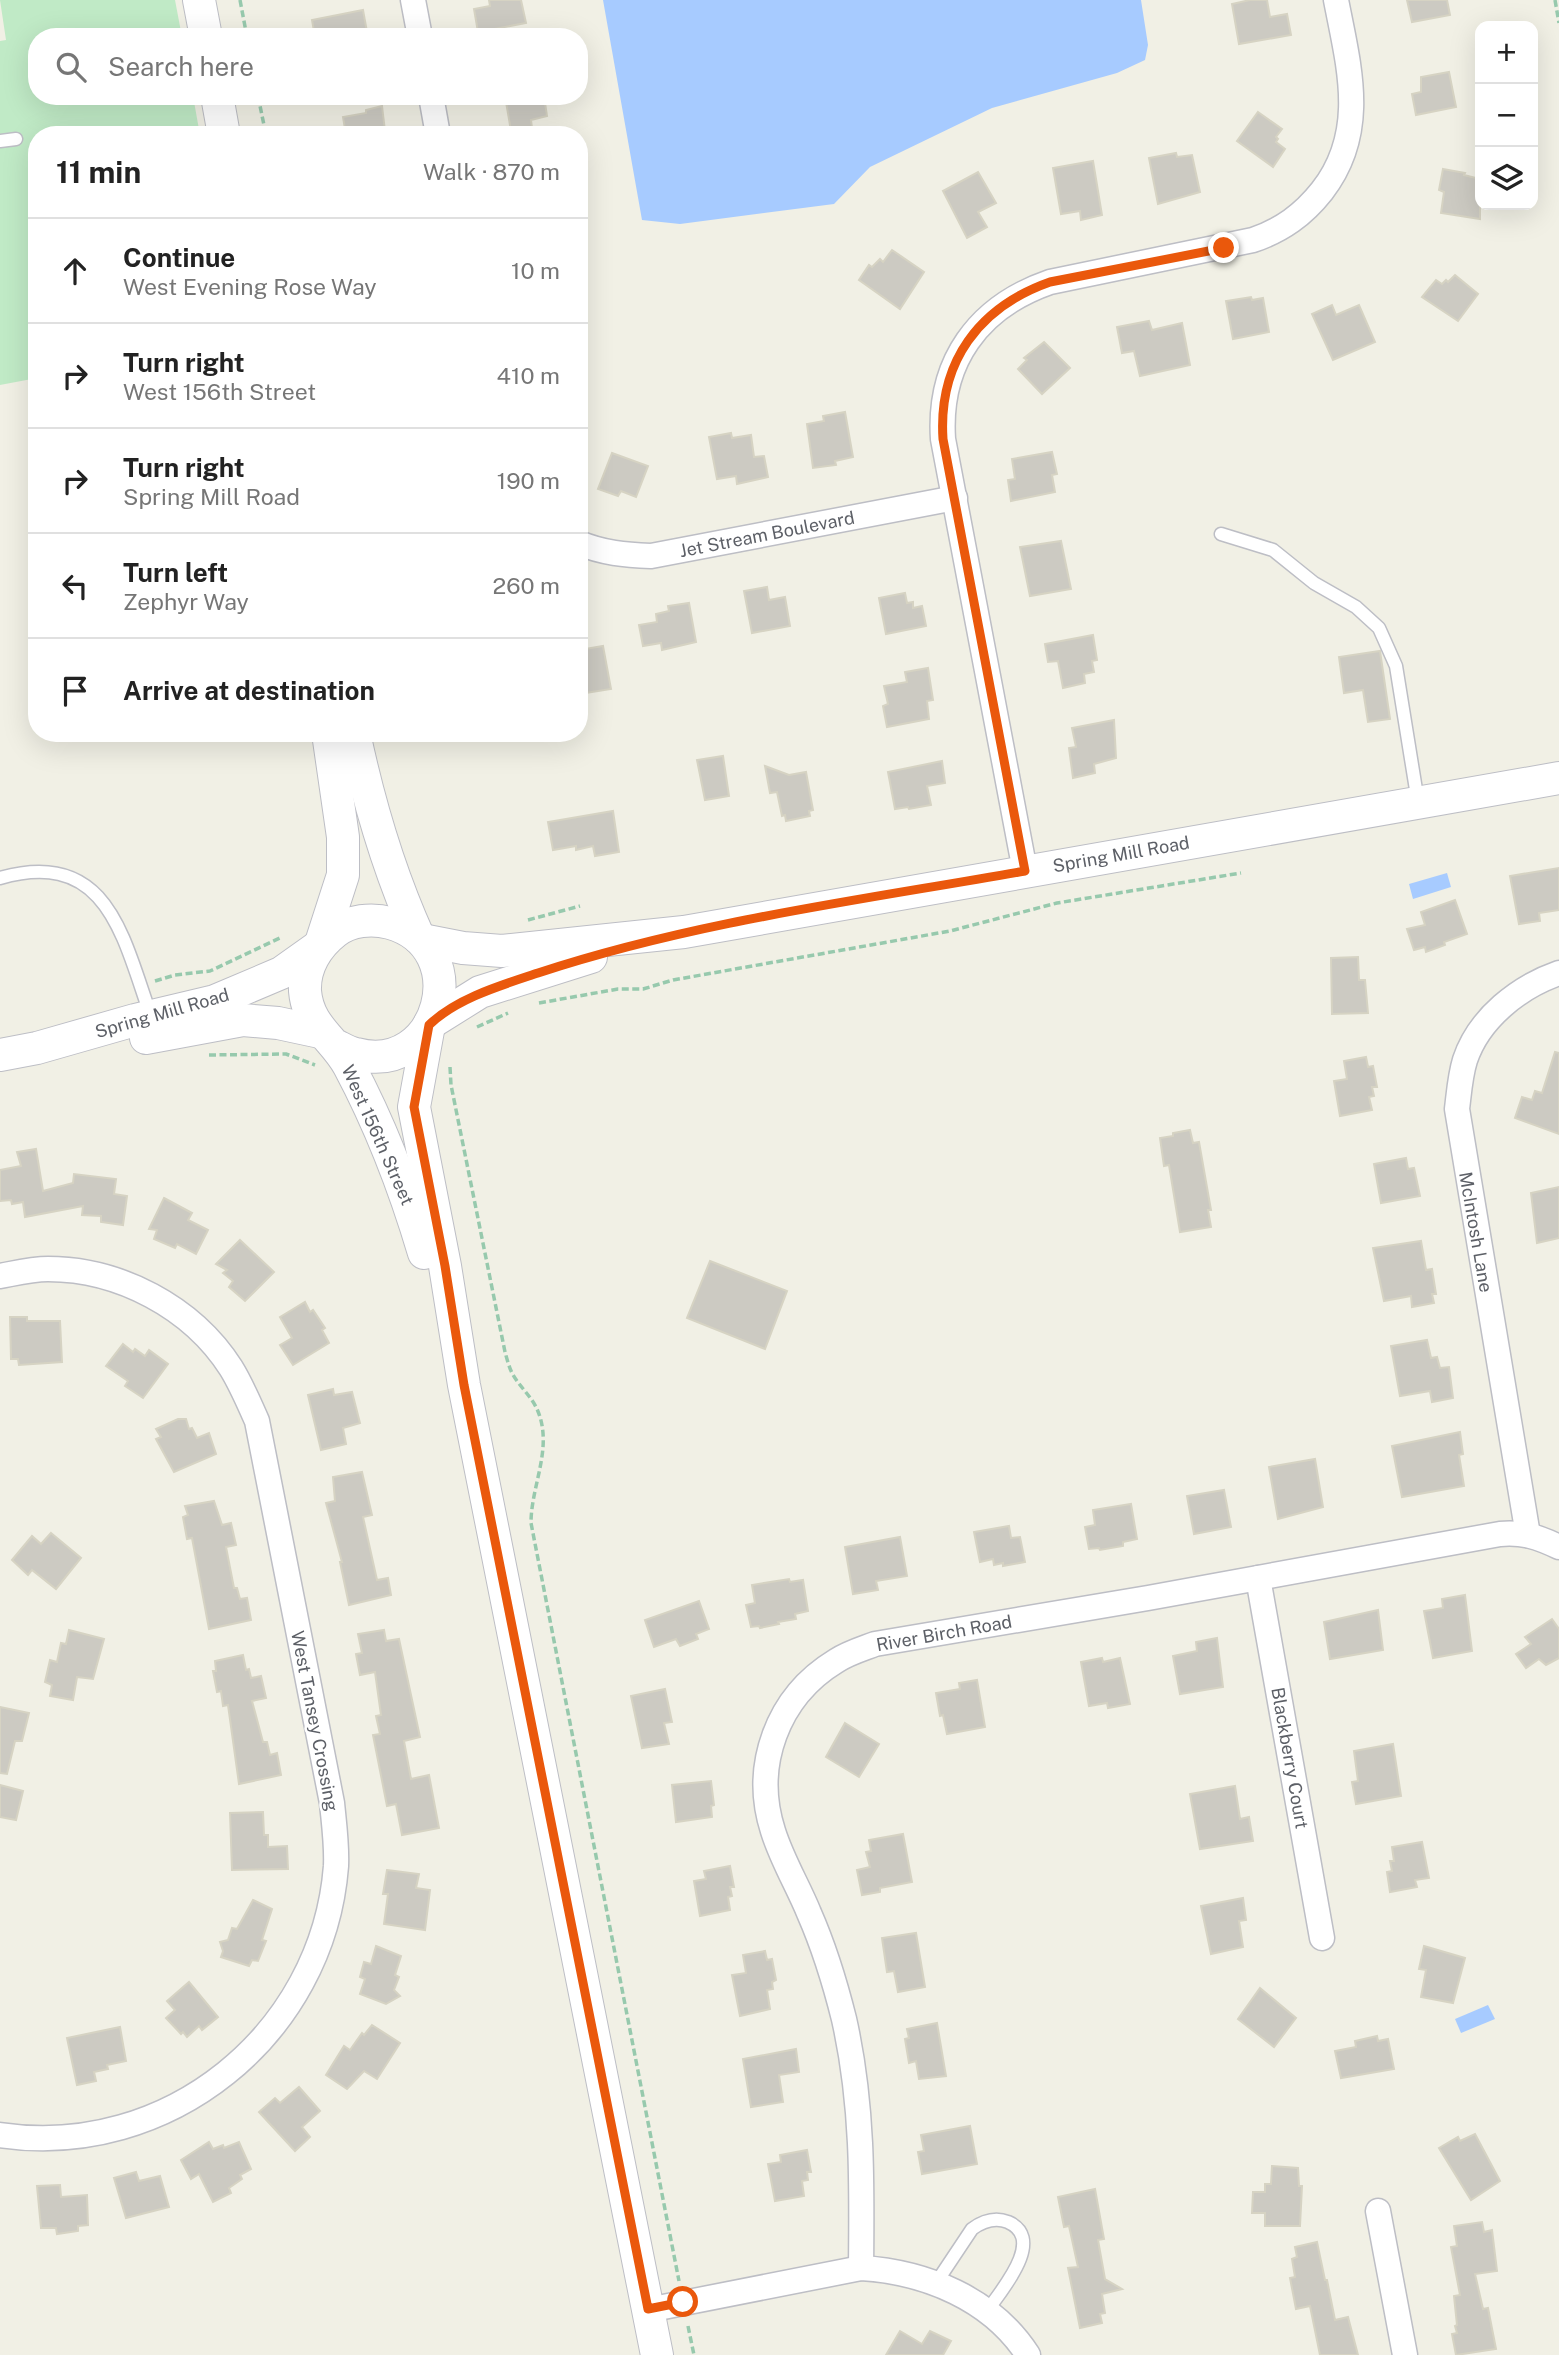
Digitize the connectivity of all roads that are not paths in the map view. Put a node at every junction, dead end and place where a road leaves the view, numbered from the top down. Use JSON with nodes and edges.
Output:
{"nodes":[{"id":1,"x":199,"y":0,"type":"edge"},
{"id":2,"x":413,"y":0,"type":"edge"},
{"id":3,"x":1336,"y":0,"type":"edge"},
{"id":4,"x":204,"y":28,"type":"edge"},
{"id":5,"x":418,"y":28,"type":"edge"},
{"id":6,"x":219,"y":105,"type":"edge"},
{"id":7,"x":433,"y":105,"type":"edge"},
{"id":8,"x":222,"y":126,"type":"edge"},
{"id":9,"x":436,"y":126,"type":"edge"},
{"id":10,"x":16,"y":139,"type":"dead end"},
{"id":11,"x":0,"y":141,"type":"edge"},
{"id":12,"x":955,"y":498,"type":"junction"},
{"id":13,"x":1221,"y":534,"type":"dead end"},
{"id":14,"x":588,"y":546,"type":"edge"},
{"id":15,"x":329,"y":742,"type":"edge"},
{"id":16,"x":356,"y":742,"type":"edge"},
{"id":17,"x":1559,"y":778,"type":"edge"},
{"id":18,"x":1418,"y":803,"type":"junction"},
{"id":19,"x":1025,"y":871,"type":"junction"},
{"id":20,"x":0,"y":878,"type":"edge"},
{"id":21,"x":684,"y":932,"type":"junction"},
{"id":22,"x":420,"y":939,"type":"junction"},
{"id":23,"x":320,"y":945,"type":"junction"},
{"id":24,"x":1559,"y":974,"type":"edge"},
{"id":25,"x":151,"y":1016,"type":"junction"},
{"id":26,"x":431,"y":1024,"type":"junction"},
{"id":27,"x":37,"y":1048,"type":"junction"},
{"id":28,"x":325,"y":1048,"type":"junction"},
{"id":29,"x":0,"y":1055,"type":"edge"},
{"id":30,"x":0,"y":1276,"type":"edge"},
{"id":31,"x":464,"y":1385,"type":"junction"},
{"id":32,"x":1528,"y":1535,"type":"junction"},
{"id":33,"x":1559,"y":1547,"type":"edge"},
{"id":34,"x":1258,"y":1578,"type":"junction"},
{"id":35,"x":1322,"y":1938,"type":"dead end"},
{"id":36,"x":0,"y":2135,"type":"edge"},
{"id":37,"x":1377,"y":2211,"type":"dead end"},
{"id":38,"x":861,"y":2268,"type":"junction"},
{"id":39,"x":936,"y":2283,"type":"junction"},
{"id":40,"x":648,"y":2309,"type":"junction"},
{"id":41,"x":987,"y":2311,"type":"junction"},
{"id":42,"x":657,"y":2355,"type":"edge"},
{"id":43,"x":1028,"y":2355,"type":"edge"},
{"id":44,"x":1405,"y":2355,"type":"edge"}],
"edges":[{"from":1,"to":4,"type":"street"},
{"from":2,"to":5,"type":"street"},
{"from":3,"to":12,"type":"street"},
{"from":6,"to":8,"type":"street"},
{"from":7,"to":9,"type":"street"},
{"from":10,"to":11,"type":"lane"},
{"from":12,"to":14,"type":"street","name":"Jet Stream Boulevard"},
{"from":12,"to":19,"type":"street"},
{"from":13,"to":18,"type":"lane"},
{"from":15,"to":23,"type":"street"},
{"from":16,"to":22,"type":"street"},
{"from":17,"to":18,"type":"street","name":"Spring Mill Road"},
{"from":18,"to":19,"type":"street","name":"Spring Mill Road"},
{"from":19,"to":21,"type":"street","name":"Spring Mill Road"},
{"from":20,"to":25,"type":"lane"},
{"from":21,"to":22,"type":"street","name":"Spring Mill Road"},
{"from":21,"to":26,"type":"street","name":"Spring Mill Road"},
{"from":22,"to":23,"type":"street"},
{"from":22,"to":26,"type":"street"},
{"from":23,"to":25,"type":"street","name":"Spring Mill Road"},
{"from":23,"to":28,"type":"street"},
{"from":24,"to":32,"type":"street","name":"McIntosh Lane"},
{"from":25,"to":27,"type":"street","name":"Spring Mill Road"},
{"from":26,"to":28,"type":"street"},
{"from":26,"to":31,"type":"street","name":"West 156th Street"},
{"from":27,"to":28,"type":"street","name":"Spring Mill Road"},
{"from":27,"to":29,"type":"street","name":"Spring Mill Road"},
{"from":28,"to":31,"type":"street","name":"West 156th Street"},
{"from":30,"to":36,"type":"street","name":"West Tansey Crossing"},
{"from":31,"to":40,"type":"street","name":"West 156th Street"},
{"from":32,"to":33,"type":"street"},
{"from":32,"to":34,"type":"street","name":"River Birch Road"},
{"from":34,"to":35,"type":"street","name":"Blackberry Court"},
{"from":34,"to":38,"type":"street","name":"River Birch Road"},
{"from":37,"to":44,"type":"street"},
{"from":38,"to":39,"type":"street"},
{"from":38,"to":40,"type":"street"},
{"from":39,"to":41,"type":"street"},
{"from":39,"to":41,"type":"lane"},
{"from":40,"to":42,"type":"street","name":"West 156th Street"},
{"from":41,"to":43,"type":"street"}]}
